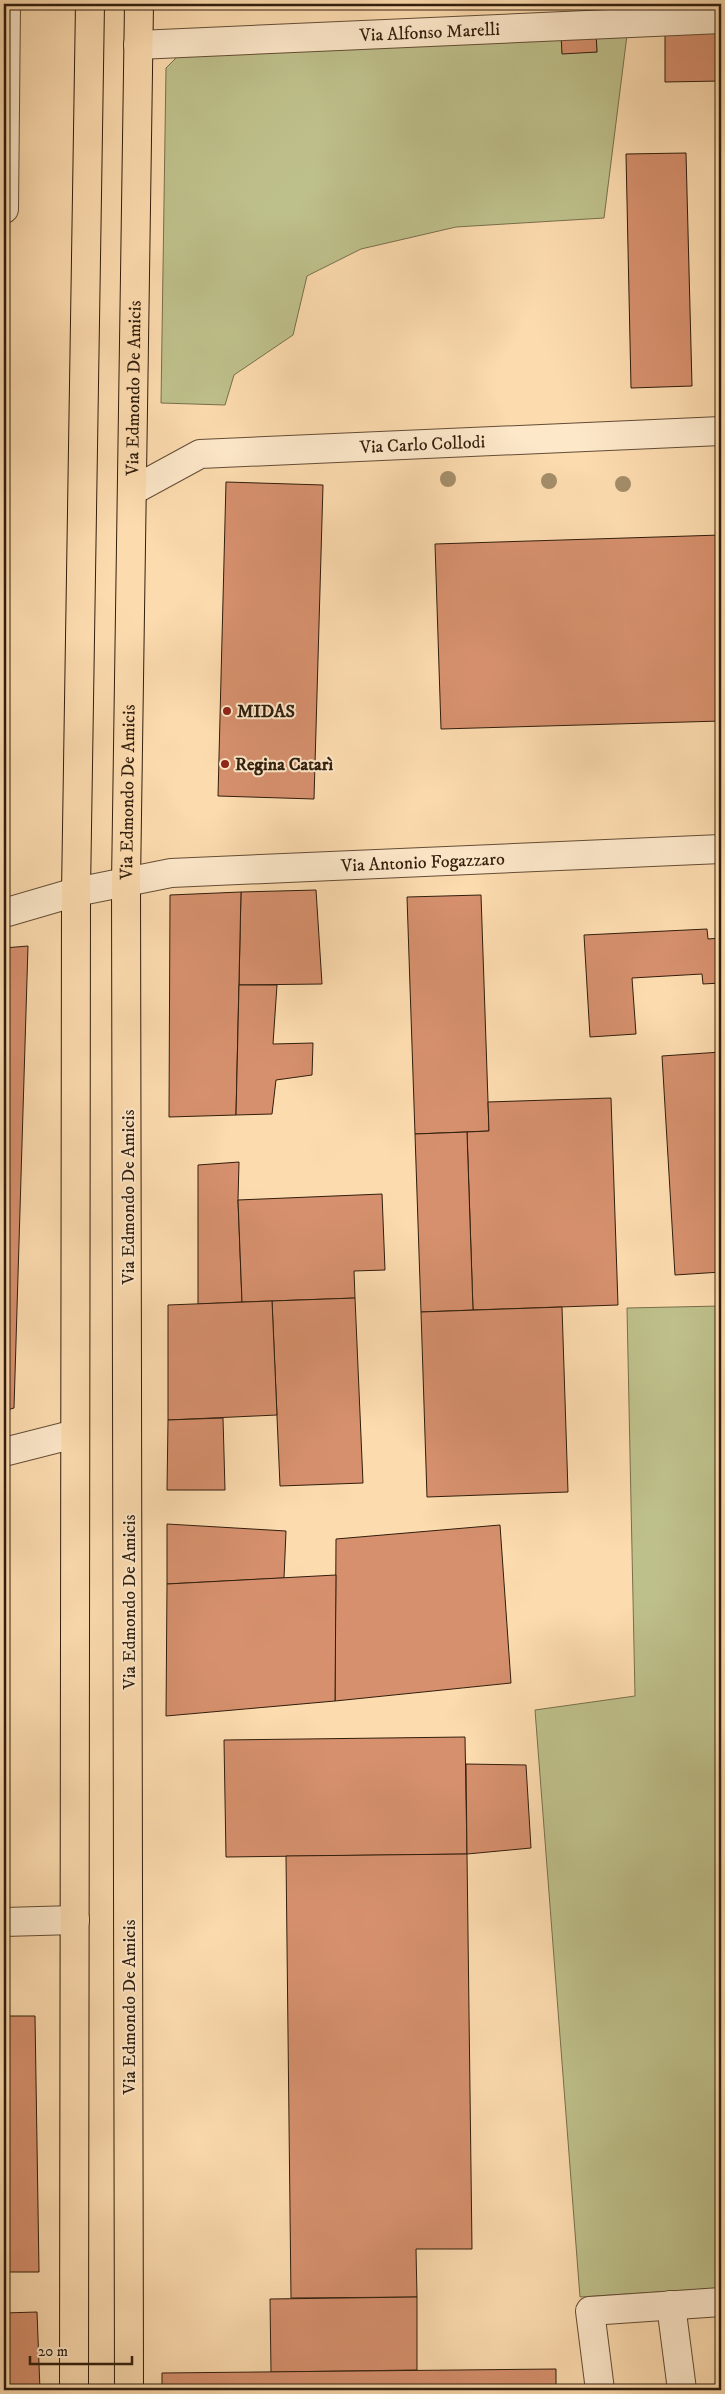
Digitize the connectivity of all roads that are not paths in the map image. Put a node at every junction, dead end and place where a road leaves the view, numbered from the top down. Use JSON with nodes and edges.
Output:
{"nodes":[{"id":1,"x":90,"y":4,"type":"edge"},
{"id":2,"x":139,"y":4,"type":"edge"},
{"id":3,"x":5,"y":5,"type":"edge"},
{"id":4,"x":721,"y":19,"type":"edge"},
{"id":5,"x":138,"y":45,"type":"junction"},
{"id":6,"x":4,"y":209,"type":"edge"},
{"id":7,"x":721,"y":431,"type":"edge"},
{"id":8,"x":132,"y":491,"type":"junction"},
{"id":9,"x":721,"y":848,"type":"edge"},
{"id":10,"x":126,"y":883,"type":"junction"},
{"id":11,"x":76,"y":892,"type":"junction"},
{"id":12,"x":4,"y":913,"type":"edge"},
{"id":13,"x":75,"y":1434,"type":"junction"},
{"id":14,"x":4,"y":1452,"type":"edge"},
{"id":15,"x":75,"y":1920,"type":"junction"},
{"id":16,"x":4,"y":1922,"type":"edge"},
{"id":17,"x":721,"y":2302,"type":"edge"},
{"id":18,"x":671,"y":2306,"type":"junction"},
{"id":19,"x":74,"y":2390,"type":"edge"},
{"id":20,"x":129,"y":2390,"type":"edge"},
{"id":21,"x":600,"y":2390,"type":"edge"},
{"id":22,"x":682,"y":2390,"type":"edge"}],
"edges":[{"from":1,"to":11,"type":"main road"},
{"from":2,"to":5,"type":"main road","name":"Via Edmondo De Amicis"},
{"from":3,"to":6,"type":"street"},
{"from":4,"to":5,"type":"street","name":"Via Alfonso Marelli"},
{"from":5,"to":8,"type":"main road","name":"Via Edmondo De Amicis"},
{"from":7,"to":8,"type":"street","name":"Via Carlo Collodi"},
{"from":8,"to":10,"type":"main road","name":"Via Edmondo De Amicis"},
{"from":9,"to":10,"type":"street","name":"Via Antonio Fogazzaro"},
{"from":10,"to":11,"type":"street","name":"Via Antonio Fogazzaro"},
{"from":10,"to":20,"type":"main road","name":"Via Edmondo De Amicis"},
{"from":11,"to":12,"type":"street","name":"Via Antonio Fogazzaro"},
{"from":11,"to":13,"type":"main road"},
{"from":13,"to":14,"type":"street"},
{"from":13,"to":15,"type":"main road"},
{"from":15,"to":16,"type":"street"},
{"from":15,"to":19,"type":"main road"},
{"from":17,"to":18,"type":"street"},
{"from":18,"to":21,"type":"street"},
{"from":18,"to":22,"type":"street"}]}
